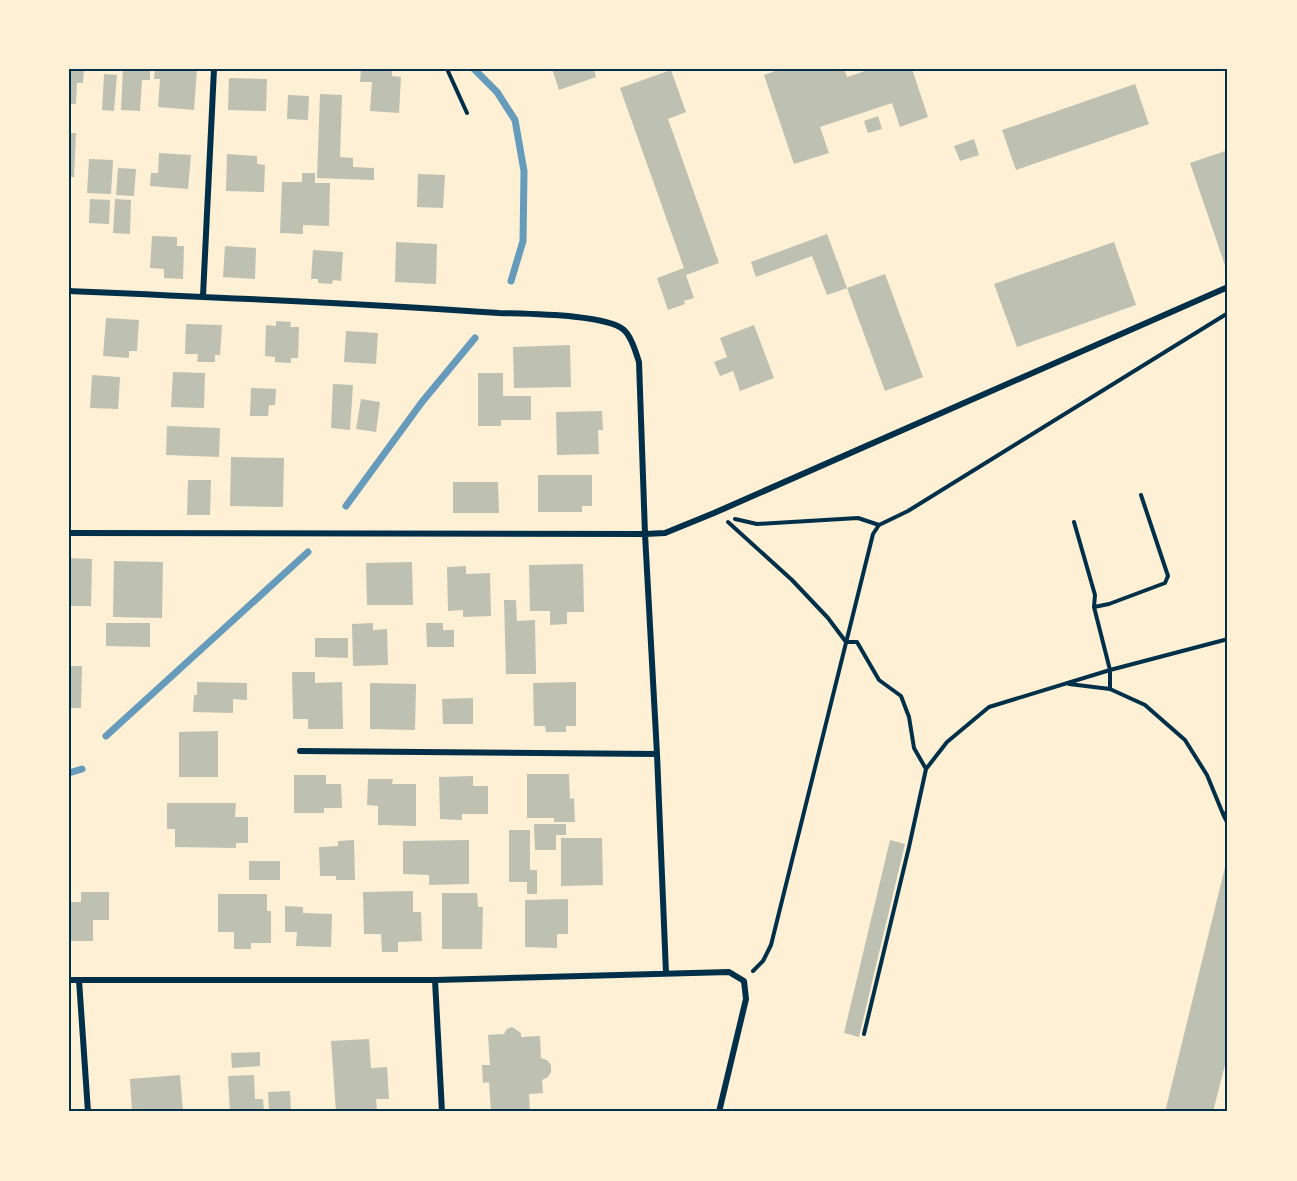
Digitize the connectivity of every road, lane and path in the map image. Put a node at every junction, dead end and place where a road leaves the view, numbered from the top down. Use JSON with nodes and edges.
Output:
{"nodes":[{"id":1,"x":214,"y":69,"type":"edge"},
{"id":2,"x":447,"y":69,"type":"edge"},
{"id":3,"x":467,"y":112,"type":"dead end"},
{"id":4,"x":1228,"y":287,"type":"edge"},
{"id":5,"x":69,"y":291,"type":"edge"},
{"id":6,"x":203,"y":296,"type":"junction"},
{"id":7,"x":1228,"y":313,"type":"edge"},
{"id":8,"x":1141,"y":495,"type":"dead end"},
{"id":9,"x":714,"y":513,"type":"junction"},
{"id":10,"x":1074,"y":522,"type":"dead end"},
{"id":11,"x":879,"y":525,"type":"junction"},
{"id":12,"x":69,"y":533,"type":"edge"},
{"id":13,"x":645,"y":534,"type":"junction"},
{"id":14,"x":1094,"y":607,"type":"junction"},
{"id":15,"x":1228,"y":639,"type":"edge"},
{"id":16,"x":846,"y":642,"type":"junction"},
{"id":17,"x":1110,"y":670,"type":"junction"},
{"id":18,"x":1066,"y":683,"type":"junction"},
{"id":19,"x":1110,"y":689,"type":"junction"},
{"id":20,"x":300,"y":751,"type":"dead end"},
{"id":21,"x":657,"y":754,"type":"junction"},
{"id":22,"x":926,"y":769,"type":"junction"},
{"id":23,"x":1226,"y":813,"type":"edge"},
{"id":24,"x":1228,"y":824,"type":"edge"},
{"id":25,"x":666,"y":973,"type":"junction"},
{"id":26,"x":69,"y":980,"type":"edge"},
{"id":27,"x":79,"y":980,"type":"junction"},
{"id":28,"x":435,"y":980,"type":"junction"},
{"id":29,"x":744,"y":981,"type":"junction"},
{"id":30,"x":864,"y":1034,"type":"dead end"},
{"id":31,"x":88,"y":1112,"type":"edge"},
{"id":32,"x":442,"y":1112,"type":"edge"},
{"id":33,"x":718,"y":1112,"type":"edge"}],
"edges":[{"from":1,"to":6,"type":"street"},
{"from":2,"to":3,"type":"path"},
{"from":4,"to":9,"type":"street"},
{"from":5,"to":6,"type":"street"},
{"from":6,"to":13,"type":"street"},
{"from":7,"to":11,"type":"path"},
{"from":8,"to":14,"type":"path"},
{"from":9,"to":11,"type":"path"},
{"from":9,"to":13,"type":"street"},
{"from":9,"to":16,"type":"path"},
{"from":10,"to":14,"type":"path"},
{"from":11,"to":16,"type":"path"},
{"from":12,"to":13,"type":"street"},
{"from":13,"to":21,"type":"street"},
{"from":14,"to":17,"type":"path"},
{"from":15,"to":17,"type":"path"},
{"from":16,"to":22,"type":"path"},
{"from":16,"to":29,"type":"path"},
{"from":17,"to":18,"type":"path"},
{"from":17,"to":19,"type":"path"},
{"from":18,"to":19,"type":"path"},
{"from":18,"to":22,"type":"path"},
{"from":19,"to":23,"type":"path"},
{"from":20,"to":21,"type":"street"},
{"from":21,"to":25,"type":"street"},
{"from":22,"to":30,"type":"path"},
{"from":23,"to":24,"type":"path"},
{"from":25,"to":28,"type":"street"},
{"from":25,"to":29,"type":"street"},
{"from":26,"to":27,"type":"street"},
{"from":27,"to":28,"type":"street"},
{"from":27,"to":31,"type":"street"},
{"from":28,"to":32,"type":"street"},
{"from":29,"to":33,"type":"street"}]}
